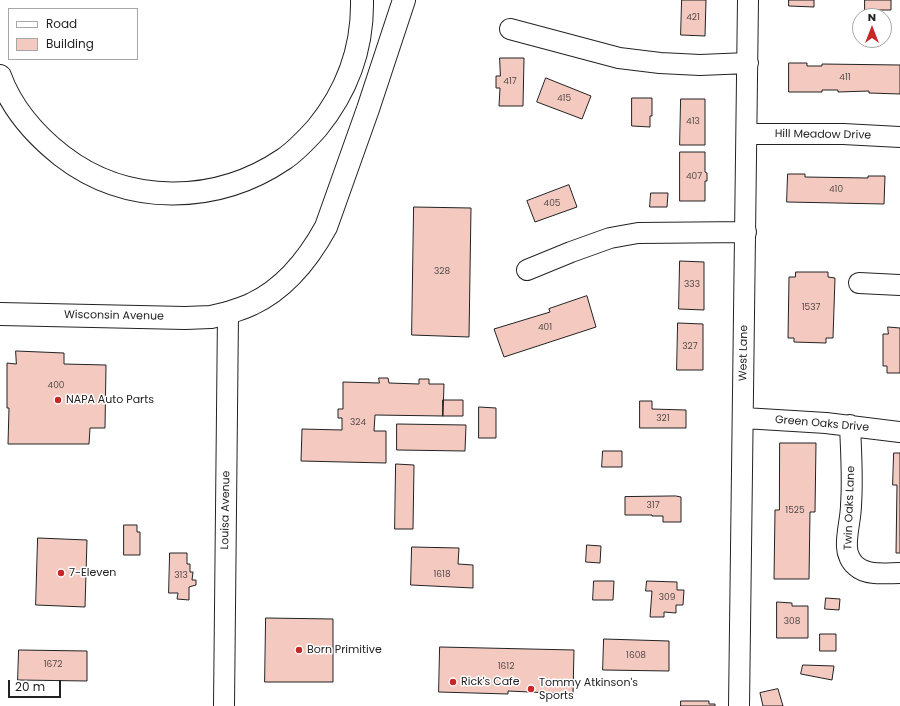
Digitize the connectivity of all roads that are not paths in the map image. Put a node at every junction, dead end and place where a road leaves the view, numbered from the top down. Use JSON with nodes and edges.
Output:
{"nodes":[{"id":1,"x":362,"y":0,"type":"edge"},
{"id":2,"x":404,"y":0,"type":"edge"},
{"id":3,"x":748,"y":0,"type":"edge"},
{"id":4,"x":510,"y":29,"type":"dead end"},
{"id":5,"x":748,"y":63,"type":"junction"},
{"id":6,"x":0,"y":76,"type":"edge"},
{"id":7,"x":747,"y":134,"type":"junction"},
{"id":8,"x":900,"y":137,"type":"edge"},
{"id":9,"x":746,"y":232,"type":"junction"},
{"id":10,"x":527,"y":270,"type":"dead end"},
{"id":11,"x":859,"y":283,"type":"dead end"},
{"id":12,"x":900,"y":285,"type":"edge"},
{"id":13,"x":228,"y":313,"type":"junction"},
{"id":14,"x":0,"y":314,"type":"edge"},
{"id":15,"x":744,"y":418,"type":"junction"},
{"id":16,"x":850,"y":426,"type":"junction"},
{"id":17,"x":900,"y":432,"type":"edge"},
{"id":18,"x":900,"y":573,"type":"edge"},
{"id":19,"x":224,"y":706,"type":"edge"},
{"id":20,"x":739,"y":706,"type":"edge"}],
"edges":[{"from":1,"to":6,"type":"main road"},
{"from":2,"to":13,"type":"main road","name":"Wisconsin Avenue"},
{"from":3,"to":5,"type":"street","name":"West Lane"},
{"from":4,"to":5,"type":"street"},
{"from":5,"to":7,"type":"street","name":"West Lane"},
{"from":7,"to":8,"type":"street","name":"Hill Meadow Drive"},
{"from":7,"to":9,"type":"street","name":"West Lane"},
{"from":9,"to":10,"type":"street"},
{"from":9,"to":15,"type":"street","name":"West Lane"},
{"from":11,"to":12,"type":"street"},
{"from":13,"to":14,"type":"main road","name":"Wisconsin Avenue"},
{"from":13,"to":19,"type":"street","name":"Louisa Avenue"},
{"from":15,"to":16,"type":"street","name":"Green Oaks Drive"},
{"from":15,"to":20,"type":"street","name":"West Lane"},
{"from":16,"to":17,"type":"street","name":"Green Oaks Drive"},
{"from":16,"to":18,"type":"street","name":"Twin Oaks Lane"}]}
